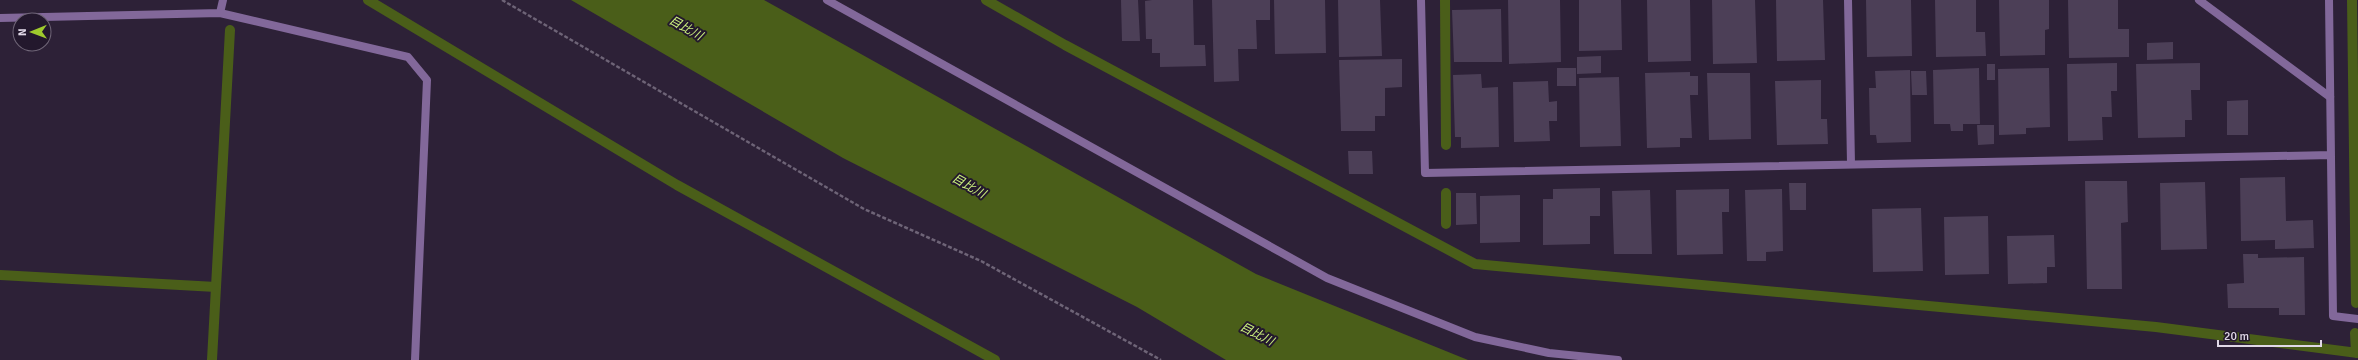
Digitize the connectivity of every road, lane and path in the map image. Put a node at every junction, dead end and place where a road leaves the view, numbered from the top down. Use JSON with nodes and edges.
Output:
{"nodes":[{"id":1,"x":222,"y":0,"type":"edge"},
{"id":2,"x":502,"y":0,"type":"edge"},
{"id":3,"x":827,"y":0,"type":"edge"},
{"id":4,"x":1421,"y":0,"type":"edge"},
{"id":5,"x":1848,"y":0,"type":"edge"},
{"id":6,"x":2199,"y":0,"type":"edge"},
{"id":7,"x":2329,"y":0,"type":"edge"},
{"id":8,"x":220,"y":13,"type":"junction"},
{"id":9,"x":0,"y":18,"type":"edge"},
{"id":10,"x":2330,"y":97,"type":"junction"},
{"id":11,"x":2331,"y":155,"type":"junction"},
{"id":12,"x":1851,"y":164,"type":"junction"},
{"id":13,"x":2358,"y":319,"type":"edge"},
{"id":14,"x":415,"y":360,"type":"edge"},
{"id":15,"x":1161,"y":360,"type":"edge"},
{"id":16,"x":1618,"y":360,"type":"edge"}],
"edges":[{"from":1,"to":8,"type":"street"},
{"from":2,"to":15,"type":"path"},
{"from":3,"to":16,"type":"street"},
{"from":4,"to":12,"type":"street"},
{"from":5,"to":12,"type":"street"},
{"from":6,"to":10,"type":"street"},
{"from":7,"to":10,"type":"street"},
{"from":8,"to":9,"type":"street"},
{"from":8,"to":14,"type":"street"},
{"from":10,"to":11,"type":"street"},
{"from":11,"to":12,"type":"street"},
{"from":11,"to":13,"type":"street"}]}
